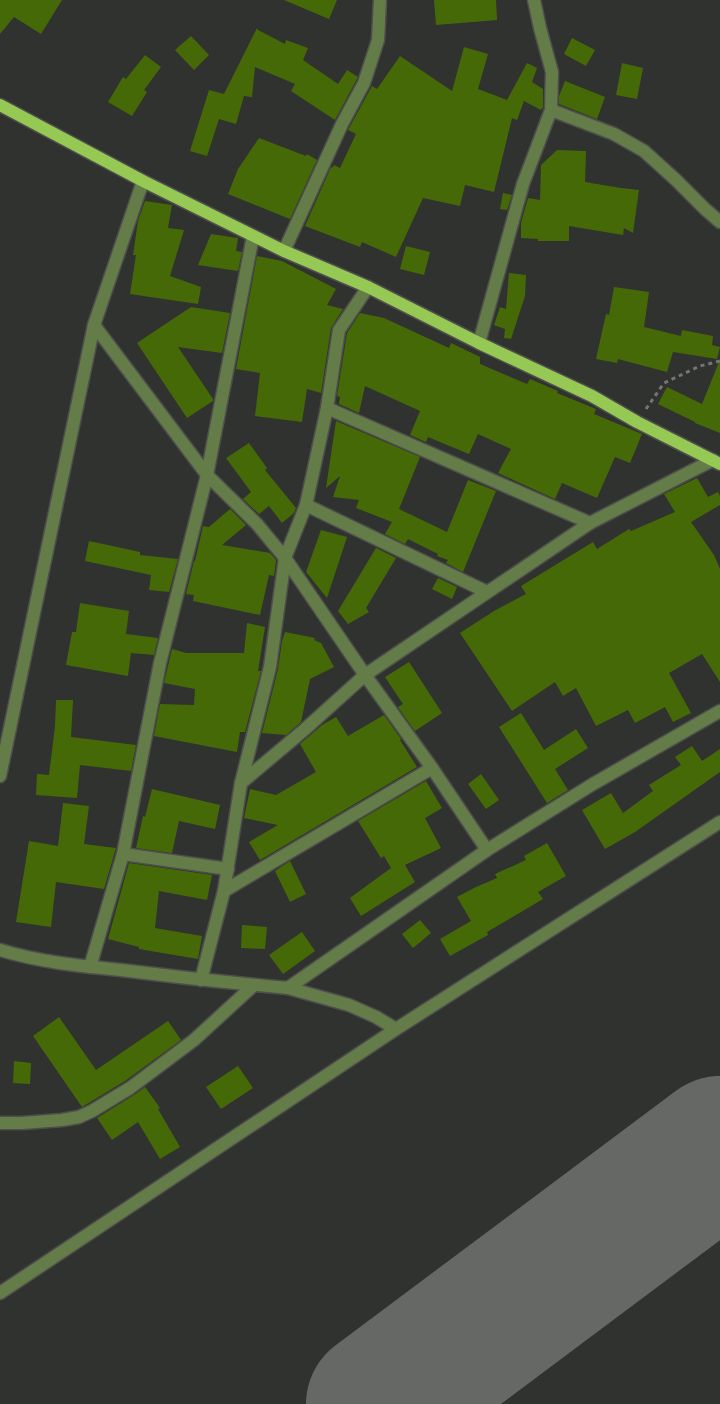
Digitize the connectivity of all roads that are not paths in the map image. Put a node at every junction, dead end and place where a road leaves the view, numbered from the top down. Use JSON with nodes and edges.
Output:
{"nodes":[{"id":1,"x":380,"y":0,"type":"edge"},
{"id":2,"x":534,"y":0,"type":"edge"},
{"id":3,"x":0,"y":105,"type":"edge"},
{"id":4,"x":551,"y":110,"type":"junction"},
{"id":5,"x":143,"y":181,"type":"junction"},
{"id":6,"x":720,"y":222,"type":"edge"},
{"id":7,"x":254,"y":236,"type":"junction"},
{"id":8,"x":284,"y":251,"type":"junction"},
{"id":9,"x":368,"y":287,"type":"junction"},
{"id":10,"x":94,"y":325,"type":"junction"},
{"id":11,"x":479,"y":343,"type":"junction"},
{"id":12,"x":327,"y":408,"type":"junction"},
{"id":13,"x":716,"y":462,"type":"edge"},
{"id":14,"x":207,"y":475,"type":"junction"},
{"id":15,"x":306,"y":505,"type":"junction"},
{"id":16,"x":590,"y":523,"type":"junction"},
{"id":17,"x":285,"y":558,"type":"junction"},
{"id":18,"x":487,"y":592,"type":"junction"},
{"id":19,"x":365,"y":675,"type":"junction"},
{"id":20,"x":719,"y":713,"type":"edge"},
{"id":21,"x":432,"y":768,"type":"junction"},
{"id":22,"x":0,"y":776,"type":"edge"},
{"id":23,"x":240,"y":783,"type":"junction"},
{"id":24,"x":720,"y":822,"type":"edge"},
{"id":25,"x":487,"y":850,"type":"junction"},
{"id":26,"x":123,"y":854,"type":"junction"},
{"id":27,"x":228,"y":869,"type":"junction"},
{"id":28,"x":224,"y":891,"type":"junction"},
{"id":29,"x":0,"y":950,"type":"edge"},
{"id":30,"x":90,"y":967,"type":"junction"},
{"id":31,"x":201,"y":980,"type":"junction"},
{"id":32,"x":254,"y":985,"type":"junction"},
{"id":33,"x":288,"y":988,"type":"junction"},
{"id":34,"x":396,"y":1029,"type":"junction"},
{"id":35,"x":0,"y":1123,"type":"edge"},
{"id":36,"x":0,"y":1293,"type":"edge"}],
"edges":[{"from":1,"to":8,"type":"street"},
{"from":2,"to":4,"type":"street"},
{"from":3,"to":5,"type":"main road"},
{"from":4,"to":6,"type":"street"},
{"from":4,"to":11,"type":"street"},
{"from":5,"to":7,"type":"main road"},
{"from":5,"to":10,"type":"street"},
{"from":7,"to":8,"type":"main road"},
{"from":7,"to":14,"type":"street"},
{"from":8,"to":9,"type":"main road"},
{"from":9,"to":11,"type":"main road"},
{"from":9,"to":12,"type":"street"},
{"from":10,"to":14,"type":"street"},
{"from":10,"to":22,"type":"street"},
{"from":11,"to":13,"type":"main road"},
{"from":12,"to":15,"type":"street"},
{"from":12,"to":16,"type":"street"},
{"from":13,"to":16,"type":"street"},
{"from":14,"to":17,"type":"street"},
{"from":14,"to":26,"type":"street"},
{"from":15,"to":17,"type":"street"},
{"from":15,"to":18,"type":"street"},
{"from":16,"to":18,"type":"street"},
{"from":17,"to":19,"type":"street"},
{"from":17,"to":23,"type":"street"},
{"from":18,"to":19,"type":"street"},
{"from":19,"to":21,"type":"street"},
{"from":19,"to":23,"type":"street"},
{"from":20,"to":25,"type":"street"},
{"from":21,"to":25,"type":"street"},
{"from":21,"to":28,"type":"street"},
{"from":23,"to":27,"type":"street"},
{"from":24,"to":34,"type":"street"},
{"from":25,"to":33,"type":"street"},
{"from":26,"to":27,"type":"street"},
{"from":26,"to":30,"type":"street"},
{"from":27,"to":28,"type":"street"},
{"from":28,"to":31,"type":"street"},
{"from":29,"to":30,"type":"street"},
{"from":30,"to":31,"type":"street"},
{"from":31,"to":32,"type":"street"},
{"from":32,"to":33,"type":"street"},
{"from":32,"to":35,"type":"street"},
{"from":33,"to":34,"type":"street"},
{"from":34,"to":36,"type":"street"}]}
